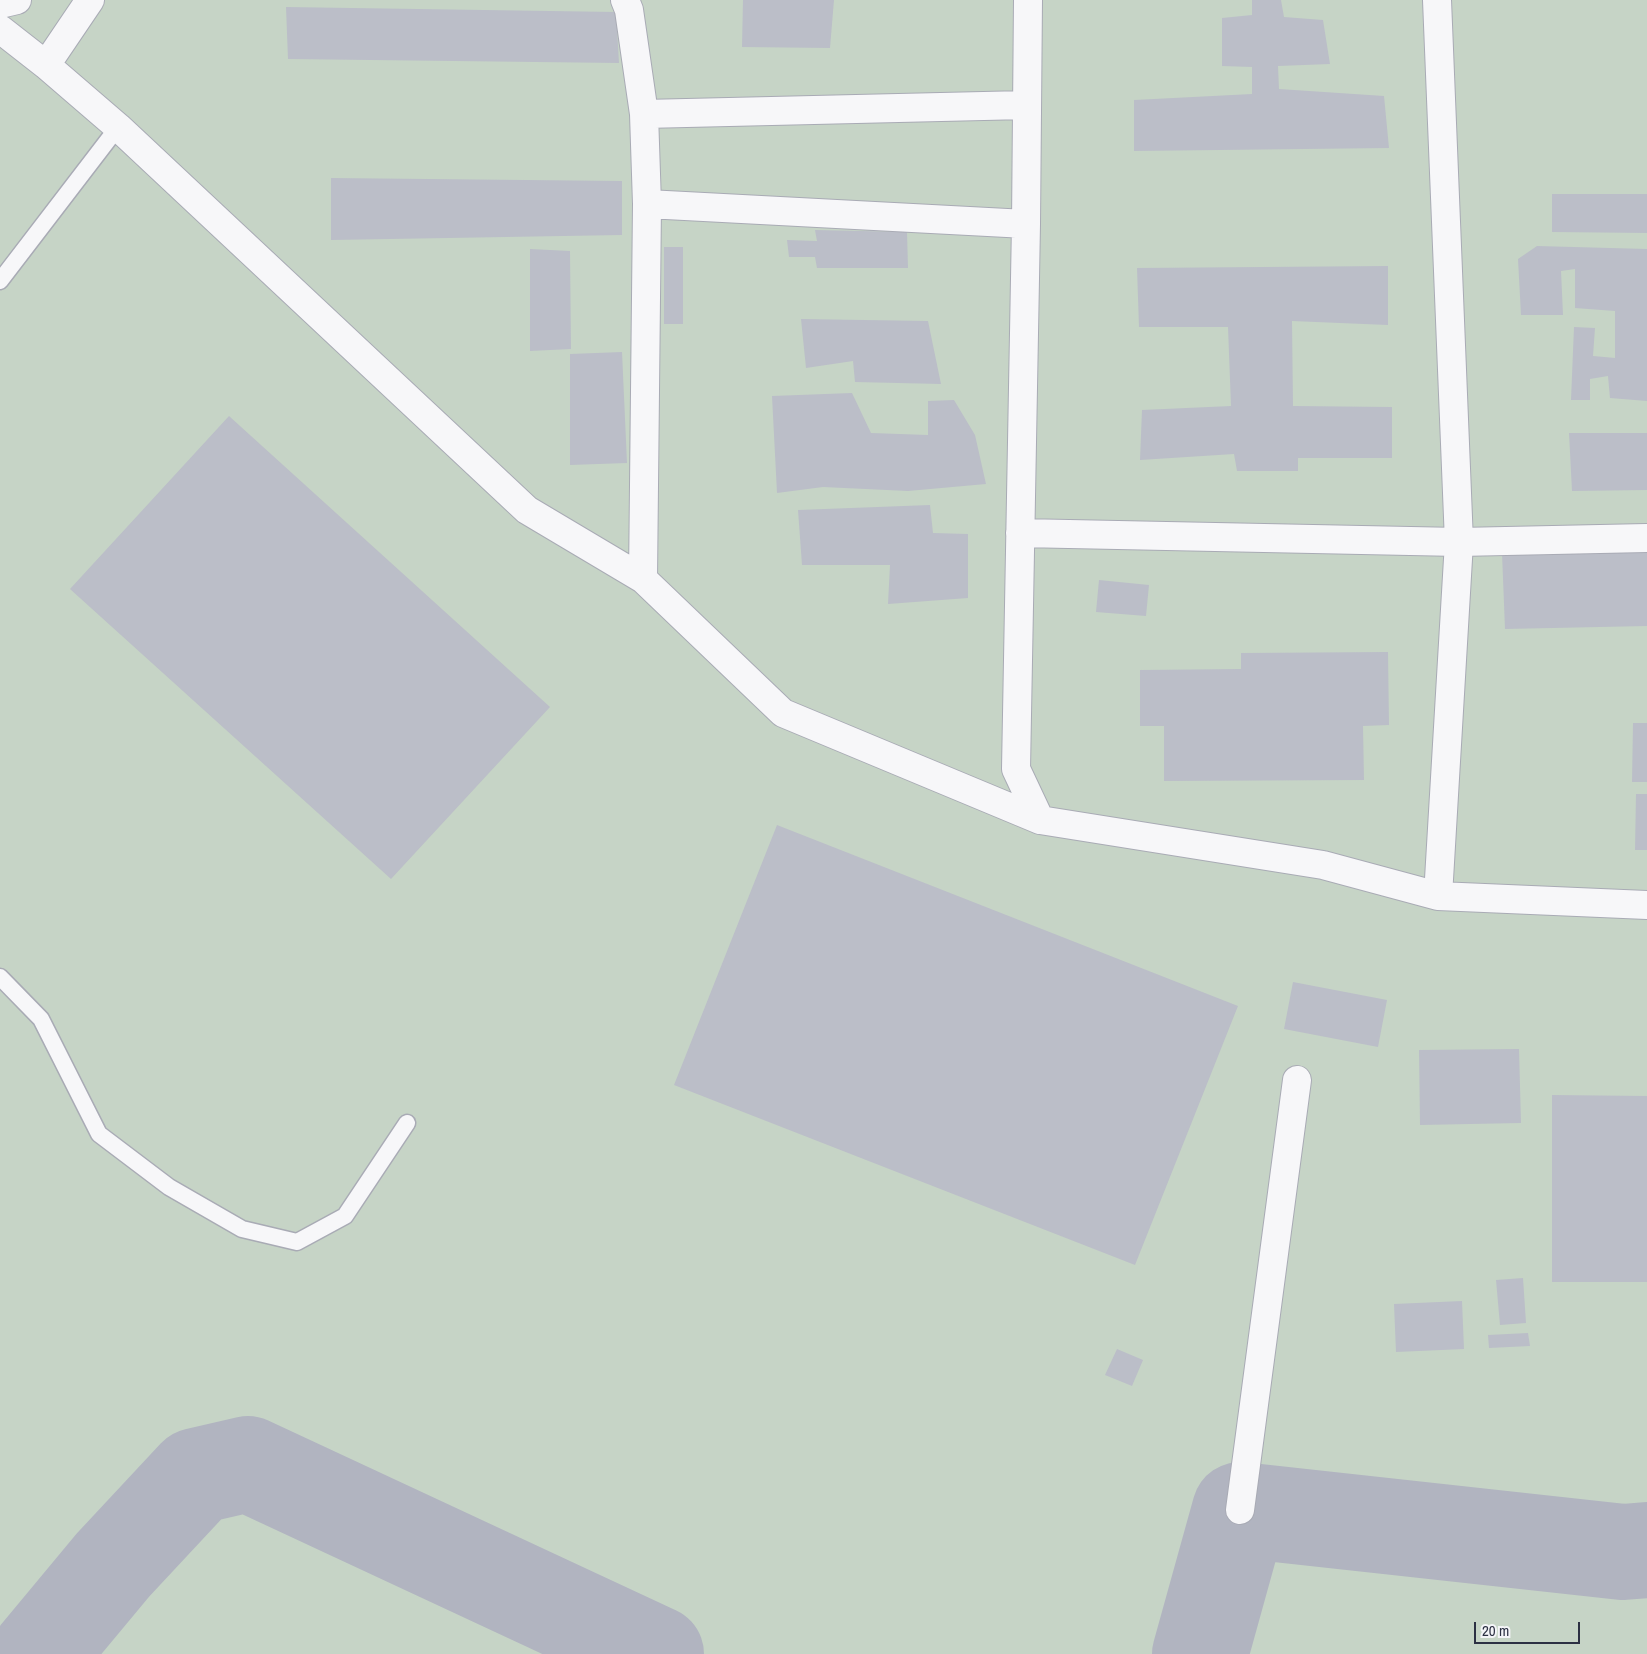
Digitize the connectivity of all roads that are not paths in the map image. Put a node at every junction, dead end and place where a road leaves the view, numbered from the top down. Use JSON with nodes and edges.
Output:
{"nodes":[{"id":1,"x":16,"y":0,"type":"edge"},
{"id":2,"x":90,"y":0,"type":"edge"},
{"id":3,"x":625,"y":0,"type":"edge"},
{"id":4,"x":1028,"y":0,"type":"edge"},
{"id":5,"x":1437,"y":0,"type":"edge"},
{"id":6,"x":0,"y":4,"type":"edge"},
{"id":7,"x":0,"y":29,"type":"edge"},
{"id":8,"x":46,"y":65,"type":"junction"},
{"id":9,"x":1026,"y":105,"type":"junction"},
{"id":10,"x":644,"y":114,"type":"junction"},
{"id":11,"x":118,"y":127,"type":"junction"},
{"id":12,"x":647,"y":204,"type":"junction"},
{"id":13,"x":1026,"y":224,"type":"junction"},
{"id":14,"x":0,"y":281,"type":"edge"},
{"id":15,"x":1020,"y":533,"type":"junction"},
{"id":16,"x":1647,"y":538,"type":"edge"},
{"id":17,"x":1459,"y":542,"type":"junction"},
{"id":18,"x":643,"y":579,"type":"junction"},
{"id":19,"x":1040,"y":820,"type":"junction"},
{"id":20,"x":1438,"y":896,"type":"junction"},
{"id":21,"x":1647,"y":905,"type":"edge"},
{"id":22,"x":0,"y":977,"type":"edge"},
{"id":23,"x":1297,"y":1080,"type":"dead end"},
{"id":24,"x":407,"y":1123,"type":"dead end"},
{"id":25,"x":1240,"y":1510,"type":"dead end"}],
"edges":[{"from":1,"to":6,"type":"street"},
{"from":2,"to":8,"type":"street"},
{"from":3,"to":10,"type":"street"},
{"from":4,"to":9,"type":"street"},
{"from":5,"to":17,"type":"street"},
{"from":7,"to":8,"type":"street"},
{"from":8,"to":11,"type":"street"},
{"from":9,"to":10,"type":"street"},
{"from":9,"to":13,"type":"street"},
{"from":10,"to":12,"type":"street"},
{"from":11,"to":14,"type":"lane"},
{"from":11,"to":18,"type":"street"},
{"from":12,"to":13,"type":"street"},
{"from":12,"to":18,"type":"street"},
{"from":13,"to":15,"type":"street"},
{"from":15,"to":17,"type":"street"},
{"from":15,"to":19,"type":"street"},
{"from":16,"to":17,"type":"street"},
{"from":17,"to":20,"type":"street"},
{"from":18,"to":19,"type":"street"},
{"from":19,"to":20,"type":"street"},
{"from":20,"to":21,"type":"street"},
{"from":22,"to":24,"type":"lane"},
{"from":23,"to":25,"type":"street"}]}
